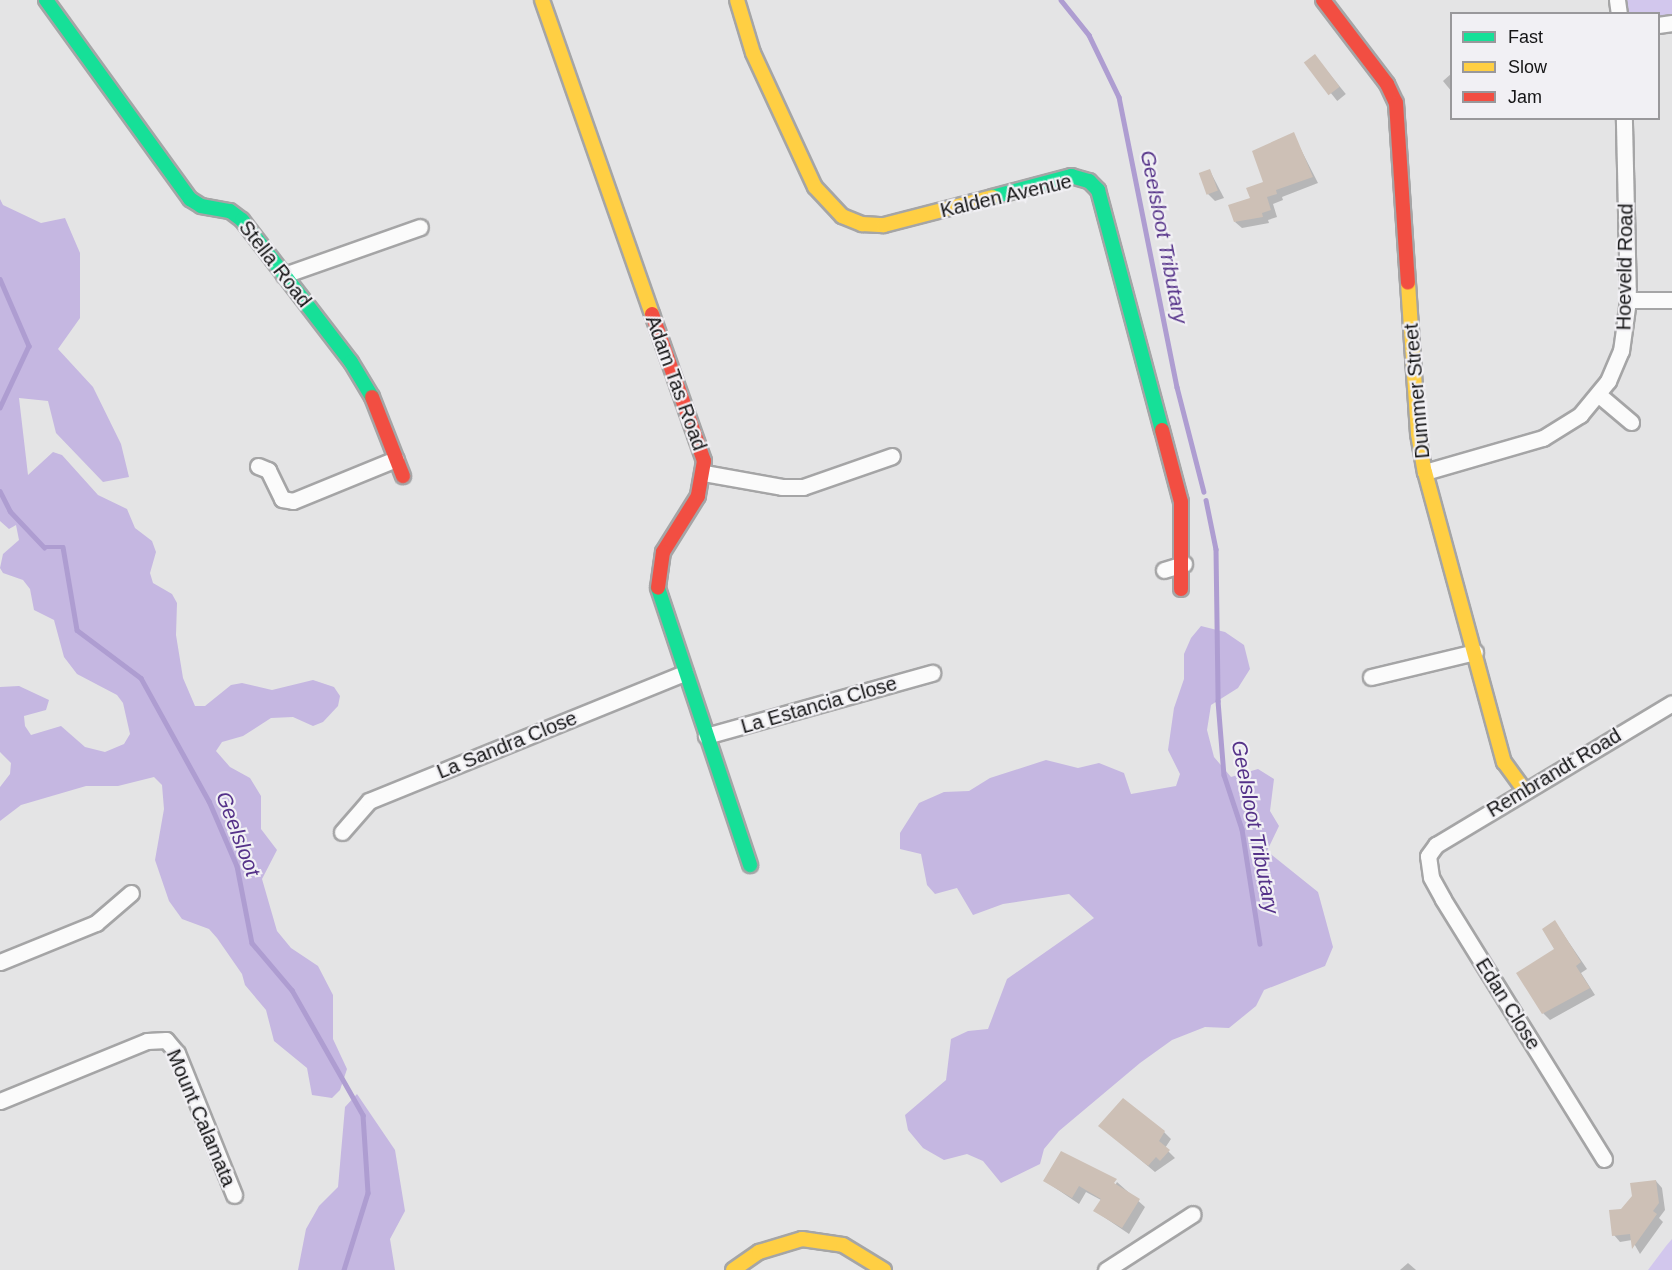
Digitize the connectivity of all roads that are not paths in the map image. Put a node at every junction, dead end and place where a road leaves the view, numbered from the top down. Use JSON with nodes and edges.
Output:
{"nodes":[{"id":1,"x":45,"y":0,"type":"edge"},
{"id":2,"x":542,"y":0,"type":"edge"},
{"id":3,"x":737,"y":0,"type":"edge"},
{"id":4,"x":1323,"y":0,"type":"edge"},
{"id":5,"x":1624,"y":120,"type":"edge"},
{"id":6,"x":420,"y":227,"type":"dead end"},
{"id":7,"x":284,"y":275,"type":"junction"},
{"id":8,"x":1628,"y":300,"type":"junction"},
{"id":9,"x":1672,"y":300,"type":"edge"},
{"id":10,"x":1599,"y":395,"type":"junction"},
{"id":11,"x":1631,"y":422,"type":"dead end"},
{"id":12,"x":892,"y":456,"type":"dead end"},
{"id":13,"x":396,"y":459,"type":"junction"},
{"id":14,"x":258,"y":466,"type":"dead end"},
{"id":15,"x":1425,"y":472,"type":"junction"},
{"id":16,"x":704,"y":473,"type":"junction"},
{"id":17,"x":403,"y":476,"type":"dead end"},
{"id":18,"x":1184,"y":564,"type":"junction"},
{"id":19,"x":1164,"y":570,"type":"dead end"},
{"id":20,"x":1181,"y":589,"type":"dead end"},
{"id":21,"x":1474,"y":652,"type":"junction"},
{"id":22,"x":685,"y":673,"type":"junction"},
{"id":23,"x":932,"y":673,"type":"dead end"},
{"id":24,"x":1371,"y":677,"type":"dead end"},
{"id":25,"x":1672,"y":704,"type":"edge"},
{"id":26,"x":706,"y":736,"type":"junction"},
{"id":27,"x":1524,"y":790,"type":"junction"},
{"id":28,"x":342,"y":832,"type":"dead end"},
{"id":29,"x":1436,"y":844,"type":"joint"},
{"id":30,"x":750,"y":865,"type":"dead end"},
{"id":31,"x":131,"y":894,"type":"dead end"},
{"id":32,"x":0,"y":962,"type":"edge"},
{"id":33,"x":0,"y":1101,"type":"edge"},
{"id":34,"x":1604,"y":1159,"type":"dead end"},
{"id":35,"x":234,"y":1195,"type":"dead end"},
{"id":36,"x":1192,"y":1214,"type":"dead end"},
{"id":37,"x":733,"y":1270,"type":"edge"},
{"id":38,"x":884,"y":1270,"type":"edge"},
{"id":39,"x":1106,"y":1270,"type":"edge"}],
"edges":[{"from":1,"to":7,"type":"street","name":"Stella Road"},
{"from":2,"to":16,"type":"street","name":"Adam Tas Road"},
{"from":3,"to":18,"type":"street","name":"Kalden Avenue"},
{"from":4,"to":15,"type":"street","name":"Dummer Street"},
{"from":5,"to":8,"type":"street","name":"Hoeveld Road"},
{"from":6,"to":7,"type":"street"},
{"from":7,"to":13,"type":"street","name":"Stella Road"},
{"from":8,"to":9,"type":"street"},
{"from":8,"to":10,"type":"street","name":"Hoeveld Road"},
{"from":10,"to":11,"type":"street"},
{"from":10,"to":15,"type":"street","name":"Hoeveld Road"},
{"from":12,"to":16,"type":"street"},
{"from":13,"to":14,"type":"street"},
{"from":13,"to":17,"type":"street","name":"Stella Road"},
{"from":15,"to":21,"type":"street","name":"Dummer Street"},
{"from":16,"to":22,"type":"street","name":"Adam Tas Road"},
{"from":18,"to":19,"type":"street"},
{"from":18,"to":20,"type":"street","name":"Kalden Avenue"},
{"from":21,"to":24,"type":"street"},
{"from":21,"to":27,"type":"street","name":"Dummer Street"},
{"from":22,"to":26,"type":"street","name":"Adam Tas Road"},
{"from":22,"to":28,"type":"street","name":"La Sandra Close"},
{"from":23,"to":26,"type":"street","name":"La Estancia Close"},
{"from":25,"to":27,"type":"street","name":"Rembrandt Road"},
{"from":26,"to":30,"type":"street","name":"Adam Tas Road"},
{"from":27,"to":29,"type":"street","name":"Rembrandt Road"},
{"from":29,"to":34,"type":"street","name":"Edan Close"},
{"from":31,"to":32,"type":"street"},
{"from":33,"to":35,"type":"street","name":"Mount Calamata"},
{"from":36,"to":39,"type":"street"},
{"from":37,"to":38,"type":"street"}]}
